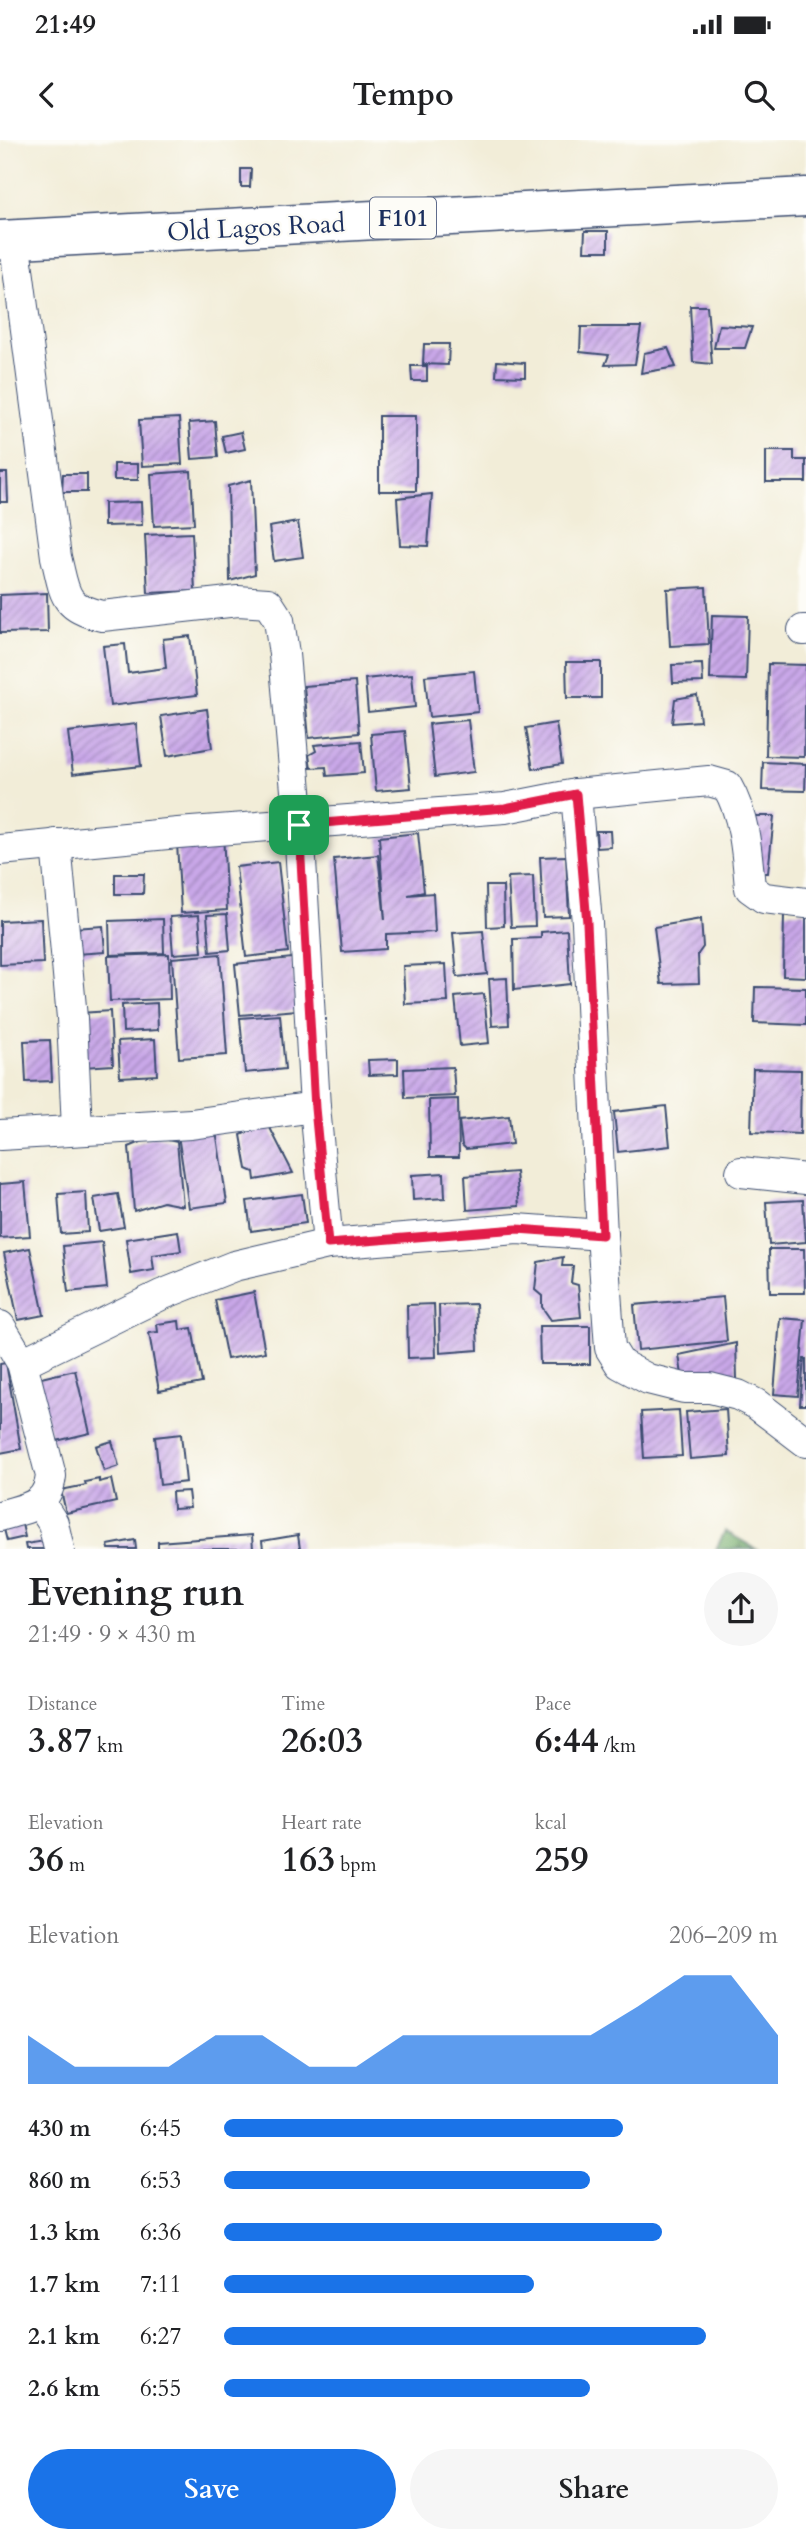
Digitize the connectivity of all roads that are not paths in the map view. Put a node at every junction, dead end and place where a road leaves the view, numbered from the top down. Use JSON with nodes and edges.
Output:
{"nodes":[{"id":1,"x":806,"y":197,"type":"edge"},
{"id":2,"x":7,"y":239,"type":"edge"},
{"id":3,"x":576,"y":794,"type":"junction"},
{"id":4,"x":299,"y":825,"type":"junction"},
{"id":5,"x":56,"y":844,"type":"junction"},
{"id":6,"x":0,"y":850,"type":"edge"},
{"id":7,"x":806,"y":903,"type":"edge"},
{"id":8,"x":315,"y":1108,"type":"junction"},
{"id":9,"x":77,"y":1130,"type":"junction"},
{"id":10,"x":0,"y":1135,"type":"edge"},
{"id":11,"x":741,"y":1172,"type":"dead end"},
{"id":12,"x":806,"y":1179,"type":"edge"},
{"id":13,"x":602,"y":1235,"type":"junction"},
{"id":14,"x":328,"y":1244,"type":"junction"},
{"id":15,"x":0,"y":1325,"type":"edge"},
{"id":16,"x":22,"y":1363,"type":"junction"},
{"id":17,"x":806,"y":1442,"type":"edge"},
{"id":18,"x":40,"y":1503,"type":"junction"},
{"id":19,"x":0,"y":1516,"type":"edge"},
{"id":20,"x":59,"y":1549,"type":"edge"}],
"edges":[{"from":1,"to":2,"type":"main road","name":"Old Lagos Road","number":"F101"},
{"from":2,"to":4,"type":"street"},
{"from":3,"to":4,"type":"street"},
{"from":3,"to":7,"type":"street"},
{"from":3,"to":13,"type":"street"},
{"from":4,"to":5,"type":"street"},
{"from":4,"to":8,"type":"street"},
{"from":5,"to":6,"type":"street"},
{"from":5,"to":9,"type":"street"},
{"from":8,"to":9,"type":"street"},
{"from":8,"to":14,"type":"street"},
{"from":9,"to":10,"type":"street"},
{"from":11,"to":12,"type":"street"},
{"from":13,"to":14,"type":"street"},
{"from":13,"to":17,"type":"street"},
{"from":14,"to":16,"type":"street"},
{"from":15,"to":16,"type":"street"},
{"from":16,"to":18,"type":"street"},
{"from":18,"to":19,"type":"street"},
{"from":18,"to":20,"type":"street"}]}
